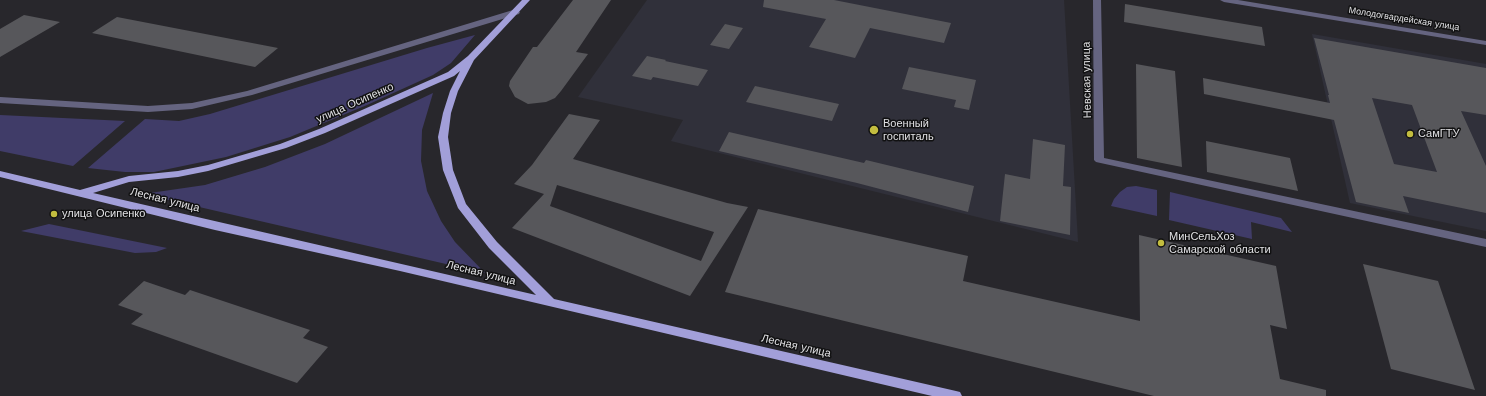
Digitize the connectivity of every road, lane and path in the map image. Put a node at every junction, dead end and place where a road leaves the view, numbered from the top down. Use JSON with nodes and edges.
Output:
{"nodes":[{"id":1,"x":526,"y":0,"type":"edge"},
{"id":2,"x":1097,"y":0,"type":"edge"},
{"id":3,"x":1224,"y":0,"type":"edge"},
{"id":4,"x":516,"y":12,"type":"junction"},
{"id":5,"x":1486,"y":43,"type":"edge"},
{"id":6,"x":471,"y":58,"type":"junction"},
{"id":7,"x":0,"y":100,"type":"edge"},
{"id":8,"x":0,"y":174,"type":"edge"},
{"id":9,"x":80,"y":193,"type":"junction"},
{"id":10,"x":1486,"y":243,"type":"edge"},
{"id":11,"x":551,"y":303,"type":"junction"},
{"id":12,"x":956,"y":396,"type":"edge"}],
"edges":[{"from":1,"to":4,"type":"main road","name":"улица Осипенко"},
{"from":2,"to":10,"type":"street","name":"Невская улица"},
{"from":3,"to":5,"type":"street","name":"Молодогвардейская улица"},
{"from":4,"to":6,"type":"main road","name":"улица Осипенко"},
{"from":4,"to":7,"type":"street"},
{"from":6,"to":9,"type":"main road","name":"улица Осипенко"},
{"from":6,"to":11,"type":"main road","name":"улица Осипенко"},
{"from":8,"to":9,"type":"main road","name":"Лесная улица"},
{"from":9,"to":11,"type":"main road","name":"Лесная улица"},
{"from":11,"to":12,"type":"main road","name":"Лесная улица"}]}
